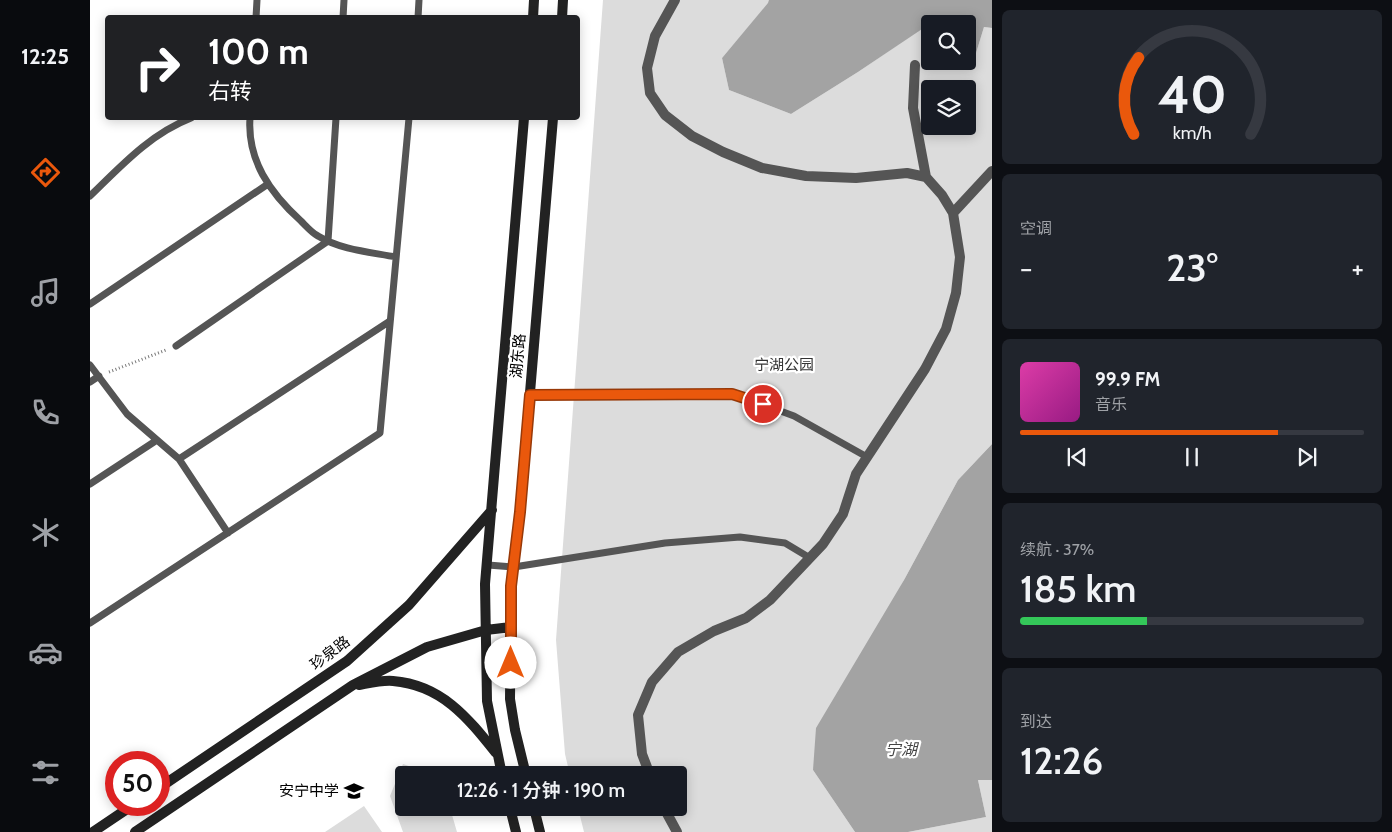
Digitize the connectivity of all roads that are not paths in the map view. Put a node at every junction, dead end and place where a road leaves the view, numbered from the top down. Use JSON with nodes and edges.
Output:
{"nodes":[{"id":1,"x":257,"y":0,"type":"edge"},
{"id":2,"x":344,"y":0,"type":"edge"},
{"id":3,"x":419,"y":0,"type":"edge"},
{"id":4,"x":534,"y":0,"type":"edge"},
{"id":5,"x":563,"y":0,"type":"edge"},
{"id":6,"x":674,"y":0,"type":"edge"},
{"id":7,"x":256,"y":15,"type":"edge"},
{"id":8,"x":343,"y":15,"type":"edge"},
{"id":9,"x":418,"y":15,"type":"edge"},
{"id":10,"x":533,"y":15,"type":"edge"},
{"id":11,"x":562,"y":15,"type":"edge"},
{"id":12,"x":915,"y":66,"type":"dead end"},
{"id":13,"x":186,"y":120,"type":"edge"},
{"id":14,"x":250,"y":120,"type":"edge"},
{"id":15,"x":336,"y":120,"type":"edge"},
{"id":16,"x":409,"y":120,"type":"edge"},
{"id":17,"x":524,"y":120,"type":"edge"},
{"id":18,"x":553,"y":120,"type":"edge"},
{"id":19,"x":992,"y":171,"type":"edge"},
{"id":20,"x":926,"y":178,"type":"junction"},
{"id":21,"x":268,"y":184,"type":"junction"},
{"id":22,"x":90,"y":196,"type":"edge"},
{"id":23,"x":952,"y":213,"type":"junction"},
{"id":24,"x":328,"y":241,"type":"junction"},
{"id":25,"x":396,"y":257,"type":"junction"},
{"id":26,"x":90,"y":304,"type":"edge"},
{"id":27,"x":390,"y":321,"type":"junction"},
{"id":28,"x":176,"y":346,"type":"road end"},
{"id":29,"x":90,"y":365,"type":"edge"},
{"id":30,"x":99,"y":376,"type":"junction"},
{"id":31,"x":90,"y":382,"type":"edge"},
{"id":32,"x":530,"y":395,"type":"junction"},
{"id":33,"x":157,"y":440,"type":"junction"},
{"id":34,"x":866,"y":457,"type":"junction"},
{"id":35,"x":179,"y":459,"type":"junction"},
{"id":36,"x":90,"y":484,"type":"edge"},
{"id":37,"x":492,"y":510,"type":"junction"},
{"id":38,"x":228,"y":533,"type":"junction"},
{"id":39,"x":810,"y":558,"type":"junction"},
{"id":40,"x":488,"y":565,"type":"junction"},
{"id":41,"x":514,"y":567,"type":"junction"},
{"id":42,"x":90,"y":623,"type":"edge"},
{"id":43,"x":511,"y":627,"type":"junction"},
{"id":44,"x":486,"y":630,"type":"junction"},
{"id":45,"x":353,"y":685,"type":"junction"},
{"id":46,"x":497,"y":755,"type":"junction"},
{"id":47,"x":500,"y":766,"type":"edge"},
{"id":48,"x":524,"y":766,"type":"edge"},
{"id":49,"x":647,"y":766,"type":"edge"},
{"id":50,"x":170,"y":781,"type":"edge"},
{"id":51,"x":117,"y":816,"type":"edge"},
{"id":52,"x":512,"y":816,"type":"edge"},
{"id":53,"x":536,"y":816,"type":"edge"},
{"id":54,"x":668,"y":816,"type":"edge"},
{"id":55,"x":93,"y":832,"type":"edge"},
{"id":56,"x":135,"y":832,"type":"edge"},
{"id":57,"x":516,"y":832,"type":"edge"},
{"id":58,"x":540,"y":832,"type":"edge"},
{"id":59,"x":677,"y":832,"type":"edge"}],
"edges":[{"from":1,"to":7,"type":"lane"},
{"from":2,"to":8,"type":"lane"},
{"from":3,"to":9,"type":"lane"},
{"from":4,"to":10,"type":"main road"},
{"from":5,"to":11,"type":"main road"},
{"from":6,"to":20,"type":"street"},
{"from":12,"to":20,"type":"street"},
{"from":13,"to":22,"type":"lane"},
{"from":14,"to":21,"type":"lane"},
{"from":15,"to":24,"type":"lane"},
{"from":16,"to":25,"type":"lane"},
{"from":17,"to":37,"type":"main road","name":"湖东路"},
{"from":18,"to":32,"type":"main road","name":"湖东路"},
{"from":19,"to":23,"type":"street"},
{"from":20,"to":23,"type":"street"},
{"from":21,"to":24,"type":"lane"},
{"from":21,"to":26,"type":"lane"},
{"from":23,"to":34,"type":"street"},
{"from":24,"to":25,"type":"lane"},
{"from":24,"to":28,"type":"lane"},
{"from":25,"to":27,"type":"lane"},
{"from":27,"to":35,"type":"lane"},
{"from":27,"to":38,"type":"lane"},
{"from":29,"to":30,"type":"lane"},
{"from":30,"to":31,"type":"lane"},
{"from":30,"to":33,"type":"lane"},
{"from":32,"to":34,"type":"lane"},
{"from":32,"to":41,"type":"main road","name":"湖东路"},
{"from":33,"to":35,"type":"lane"},
{"from":33,"to":36,"type":"lane"},
{"from":34,"to":39,"type":"street"},
{"from":35,"to":38,"type":"lane"},
{"from":37,"to":40,"type":"main road","name":"湖东路"},
{"from":37,"to":50,"type":"main road","name":"珍泉路"},
{"from":38,"to":42,"type":"lane"},
{"from":39,"to":41,"type":"lane"},
{"from":39,"to":49,"type":"street"},
{"from":40,"to":41,"type":"lane"},
{"from":40,"to":44,"type":"main road","name":"湖东路"},
{"from":41,"to":43,"type":"main road","name":"湖东路"},
{"from":43,"to":44,"type":"main road"},
{"from":43,"to":48,"type":"main road","name":"湖东路"},
{"from":44,"to":45,"type":"main road"},
{"from":44,"to":46,"type":"main road","name":"湖东路"},
{"from":45,"to":46,"type":"main road"},
{"from":45,"to":56,"type":"main road"},
{"from":46,"to":47,"type":"main road","name":"湖东路"},
{"from":51,"to":55,"type":"main road"},
{"from":52,"to":57,"type":"main road"},
{"from":53,"to":58,"type":"main road"},
{"from":54,"to":59,"type":"street"}]}
